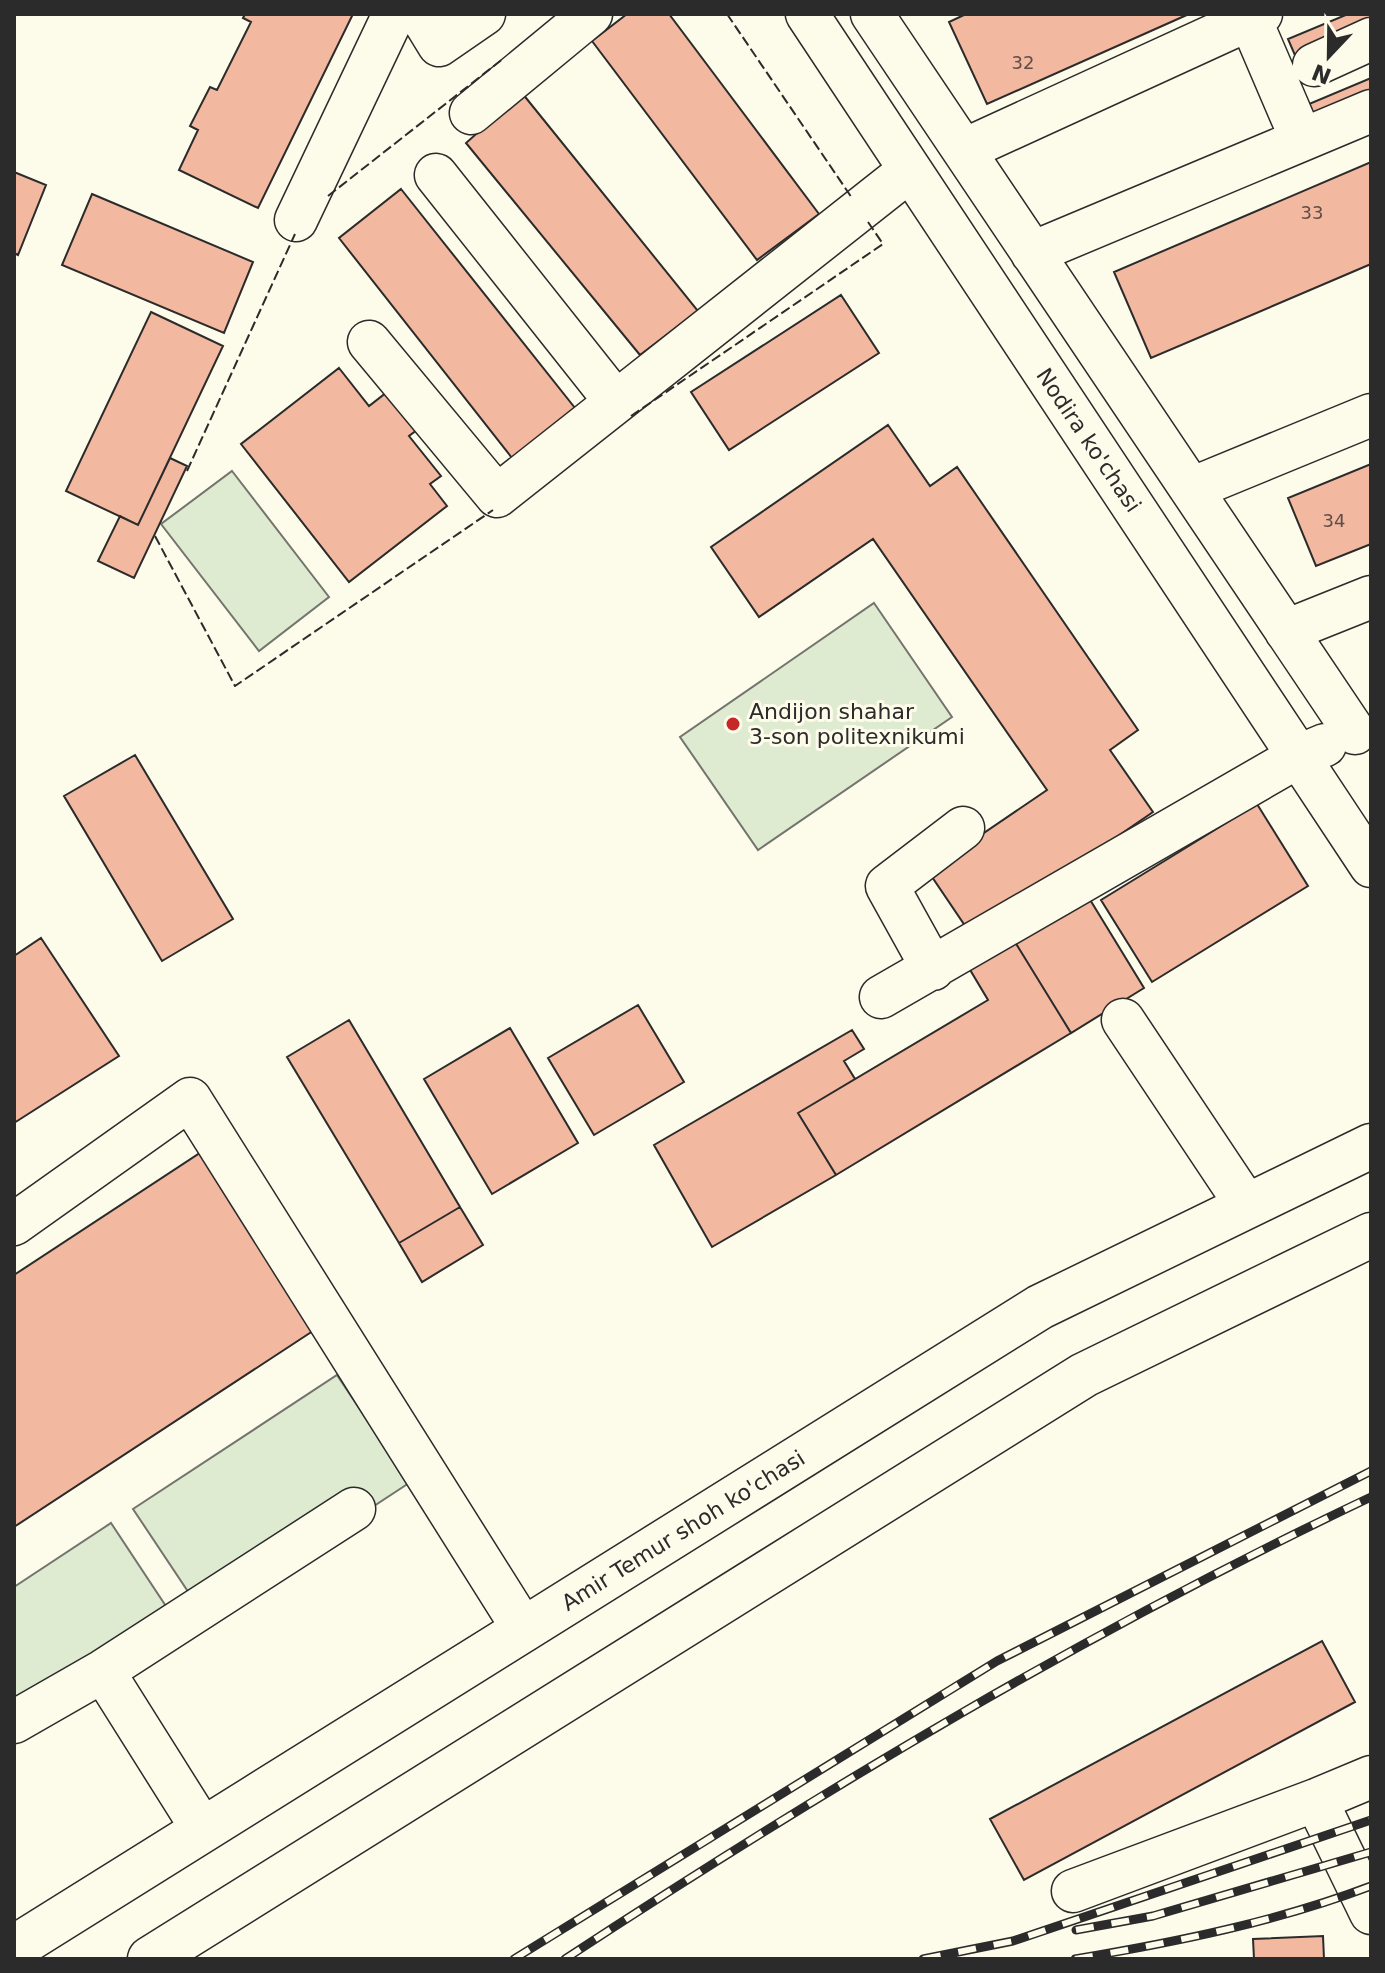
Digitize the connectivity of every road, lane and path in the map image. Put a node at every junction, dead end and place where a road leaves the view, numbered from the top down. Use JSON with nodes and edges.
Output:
{"nodes":[{"id":1,"x":394,"y":14,"type":"edge"},
{"id":2,"x":420,"y":14,"type":"edge"},
{"id":3,"x":484,"y":14,"type":"edge"},
{"id":4,"x":591,"y":14,"type":"edge"},
{"id":5,"x":807,"y":14,"type":"edge"},
{"id":6,"x":872,"y":14,"type":"edge"},
{"id":7,"x":1255,"y":17,"type":"edge"},
{"id":8,"x":1371,"y":39,"type":"edge"},
{"id":9,"x":1314,"y":65,"type":"dead end"},
{"id":10,"x":1371,"y":111,"type":"edge"},
{"id":11,"x":471,"y":113,"type":"dead end"},
{"id":12,"x":1301,"y":138,"type":"junction"},
{"id":13,"x":964,"y":150,"type":"junction"},
{"id":14,"x":910,"y":170,"type":"junction"},
{"id":15,"x":436,"y":175,"type":"dead end"},
{"id":16,"x":296,"y":220,"type":"dead end"},
{"id":17,"x":1032,"y":253,"type":"junction"},
{"id":18,"x":369,"y":342,"type":"dead end"},
{"id":19,"x":616,"y":402,"type":"junction"},
{"id":20,"x":1371,"y":415,"type":"edge"},
{"id":21,"x":1191,"y":489,"type":"junction"},
{"id":22,"x":1371,"y":597,"type":"edge"},
{"id":23,"x":1286,"y":631,"type":"junction"},
{"id":24,"x":1363,"y":730,"type":"edge"},
{"id":25,"x":1301,"y":755,"type":"junction"},
{"id":26,"x":963,"y":828,"type":"dead end"},
{"id":27,"x":1371,"y":866,"type":"edge"},
{"id":28,"x":933,"y":969,"type":"junction"},
{"id":29,"x":881,"y":997,"type":"dead end"},
{"id":30,"x":1123,"y":1020,"type":"dead end"},
{"id":31,"x":1371,"y":1146,"type":"edge"},
{"id":32,"x":1247,"y":1206,"type":"junction"},
{"id":33,"x":14,"y":1224,"type":"edge"},
{"id":34,"x":1371,"y":1235,"type":"edge"},
{"id":35,"x":354,"y":1509,"type":"dead end"},
{"id":36,"x":524,"y":1630,"type":"junction"},
{"id":37,"x":103,"y":1671,"type":"junction"},
{"id":38,"x":14,"y":1722,"type":"edge"},
{"id":39,"x":1371,"y":1777,"type":"edge"},
{"id":40,"x":1316,"y":1800,"type":"junction"},
{"id":41,"x":203,"y":1830,"type":"junction"},
{"id":42,"x":1073,"y":1891,"type":"dead end"},
{"id":43,"x":1371,"y":1913,"type":"edge"},
{"id":44,"x":14,"y":1948,"type":"edge"},
{"id":45,"x":150,"y":1959,"type":"edge"}],
"edges":[{"from":1,"to":16,"type":"street"},
{"from":2,"to":3,"type":"street"},
{"from":4,"to":11,"type":"street"},
{"from":5,"to":14,"type":"street","name":"Nodira ko'chasi"},
{"from":6,"to":13,"type":"street"},
{"from":7,"to":12,"type":"street"},
{"from":7,"to":13,"type":"street"},
{"from":8,"to":9,"type":"street"},
{"from":10,"to":12,"type":"street"},
{"from":12,"to":17,"type":"street"},
{"from":13,"to":17,"type":"street"},
{"from":14,"to":19,"type":"street"},
{"from":14,"to":25,"type":"street","name":"Nodira ko'chasi"},
{"from":15,"to":19,"type":"street"},
{"from":17,"to":21,"type":"street"},
{"from":18,"to":19,"type":"street"},
{"from":20,"to":21,"type":"street"},
{"from":21,"to":23,"type":"street"},
{"from":22,"to":23,"type":"street"},
{"from":23,"to":24,"type":"street"},
{"from":24,"to":25,"type":"street"},
{"from":25,"to":27,"type":"street","name":"Nodira ko'chasi"},
{"from":25,"to":28,"type":"street"},
{"from":26,"to":28,"type":"street"},
{"from":28,"to":29,"type":"street"},
{"from":30,"to":32,"type":"street"},
{"from":31,"to":32,"type":"main road","name":"Amir Temur shoh ko'chasi"},
{"from":32,"to":36,"type":"main road","name":"Amir Temur shoh ko'chasi"},
{"from":33,"to":36,"type":"street"},
{"from":34,"to":45,"type":"main road"},
{"from":35,"to":37,"type":"street"},
{"from":36,"to":41,"type":"main road","name":"Amir Temur shoh ko'chasi"},
{"from":37,"to":38,"type":"street"},
{"from":37,"to":41,"type":"street"},
{"from":39,"to":40,"type":"street"},
{"from":40,"to":42,"type":"street"},
{"from":40,"to":43,"type":"street"},
{"from":41,"to":44,"type":"main road","name":"Amir Temur shoh ko'chasi"}]}
